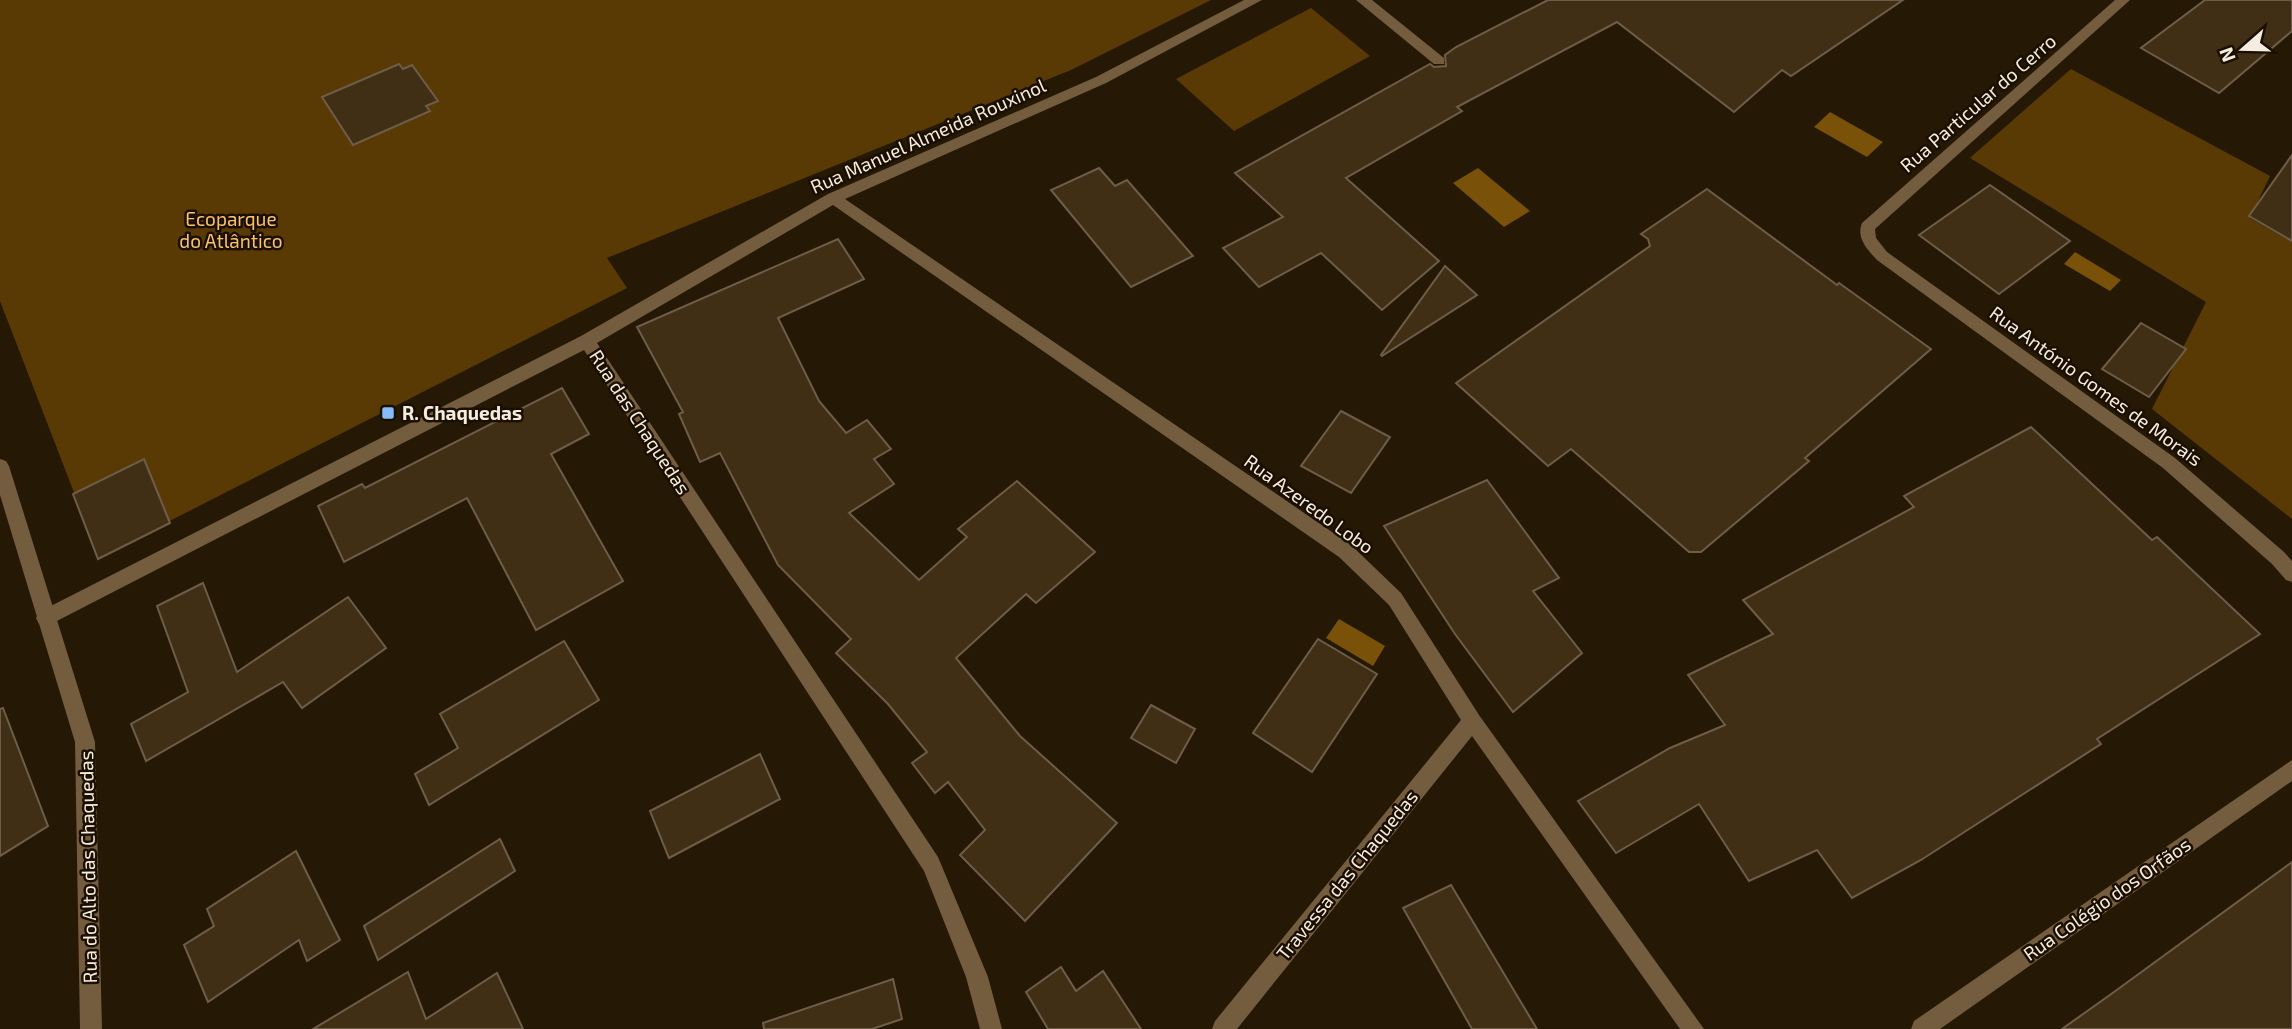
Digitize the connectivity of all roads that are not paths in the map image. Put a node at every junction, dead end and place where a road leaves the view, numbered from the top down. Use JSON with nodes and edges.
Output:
{"nodes":[{"id":1,"x":1255,"y":0,"type":"edge"},
{"id":2,"x":1363,"y":0,"type":"edge"},
{"id":3,"x":2123,"y":0,"type":"edge"},
{"id":4,"x":1439,"y":61,"type":"dead end"},
{"id":5,"x":833,"y":198,"type":"junction"},
{"id":6,"x":1869,"y":240,"type":"joint"},
{"id":7,"x":587,"y":341,"type":"junction"},
{"id":8,"x":0,"y":466,"type":"edge"},
{"id":9,"x":2292,"y":574,"type":"edge"},
{"id":10,"x":45,"y":618,"type":"junction"},
{"id":11,"x":1472,"y":721,"type":"junction"},
{"id":12,"x":2292,"y":769,"type":"edge"},
{"id":13,"x":91,"y":1029,"type":"edge"},
{"id":14,"x":991,"y":1029,"type":"edge"},
{"id":15,"x":1223,"y":1029,"type":"edge"},
{"id":16,"x":1693,"y":1029,"type":"edge"},
{"id":17,"x":1922,"y":1029,"type":"edge"}],
"edges":[{"from":1,"to":5,"type":"street","name":"Rua Manuel Almeida Rouxinol"},
{"from":2,"to":4,"type":"street"},
{"from":3,"to":6,"type":"street","name":"Rua Particular do Cerro"},
{"from":5,"to":7,"type":"street","name":"Rua Manuel Almeida Rouxinol"},
{"from":5,"to":11,"type":"street","name":"Rua Azeredo Lobo"},
{"from":6,"to":9,"type":"street","name":"Rua António Gomes de Morais"},
{"from":7,"to":10,"type":"street","name":"Rua das Chaquedas"},
{"from":7,"to":14,"type":"street","name":"Rua das Chaquedas"},
{"from":8,"to":10,"type":"street","name":"Rua do Alto das Chaquedas"},
{"from":10,"to":13,"type":"street","name":"Rua do Alto das Chaquedas"},
{"from":11,"to":15,"type":"street","name":"Travessa das Chaquedas"},
{"from":11,"to":16,"type":"street","name":"Rua Azeredo Lobo"},
{"from":12,"to":17,"type":"street","name":"Rua Colégio dos Orfãos"}]}
